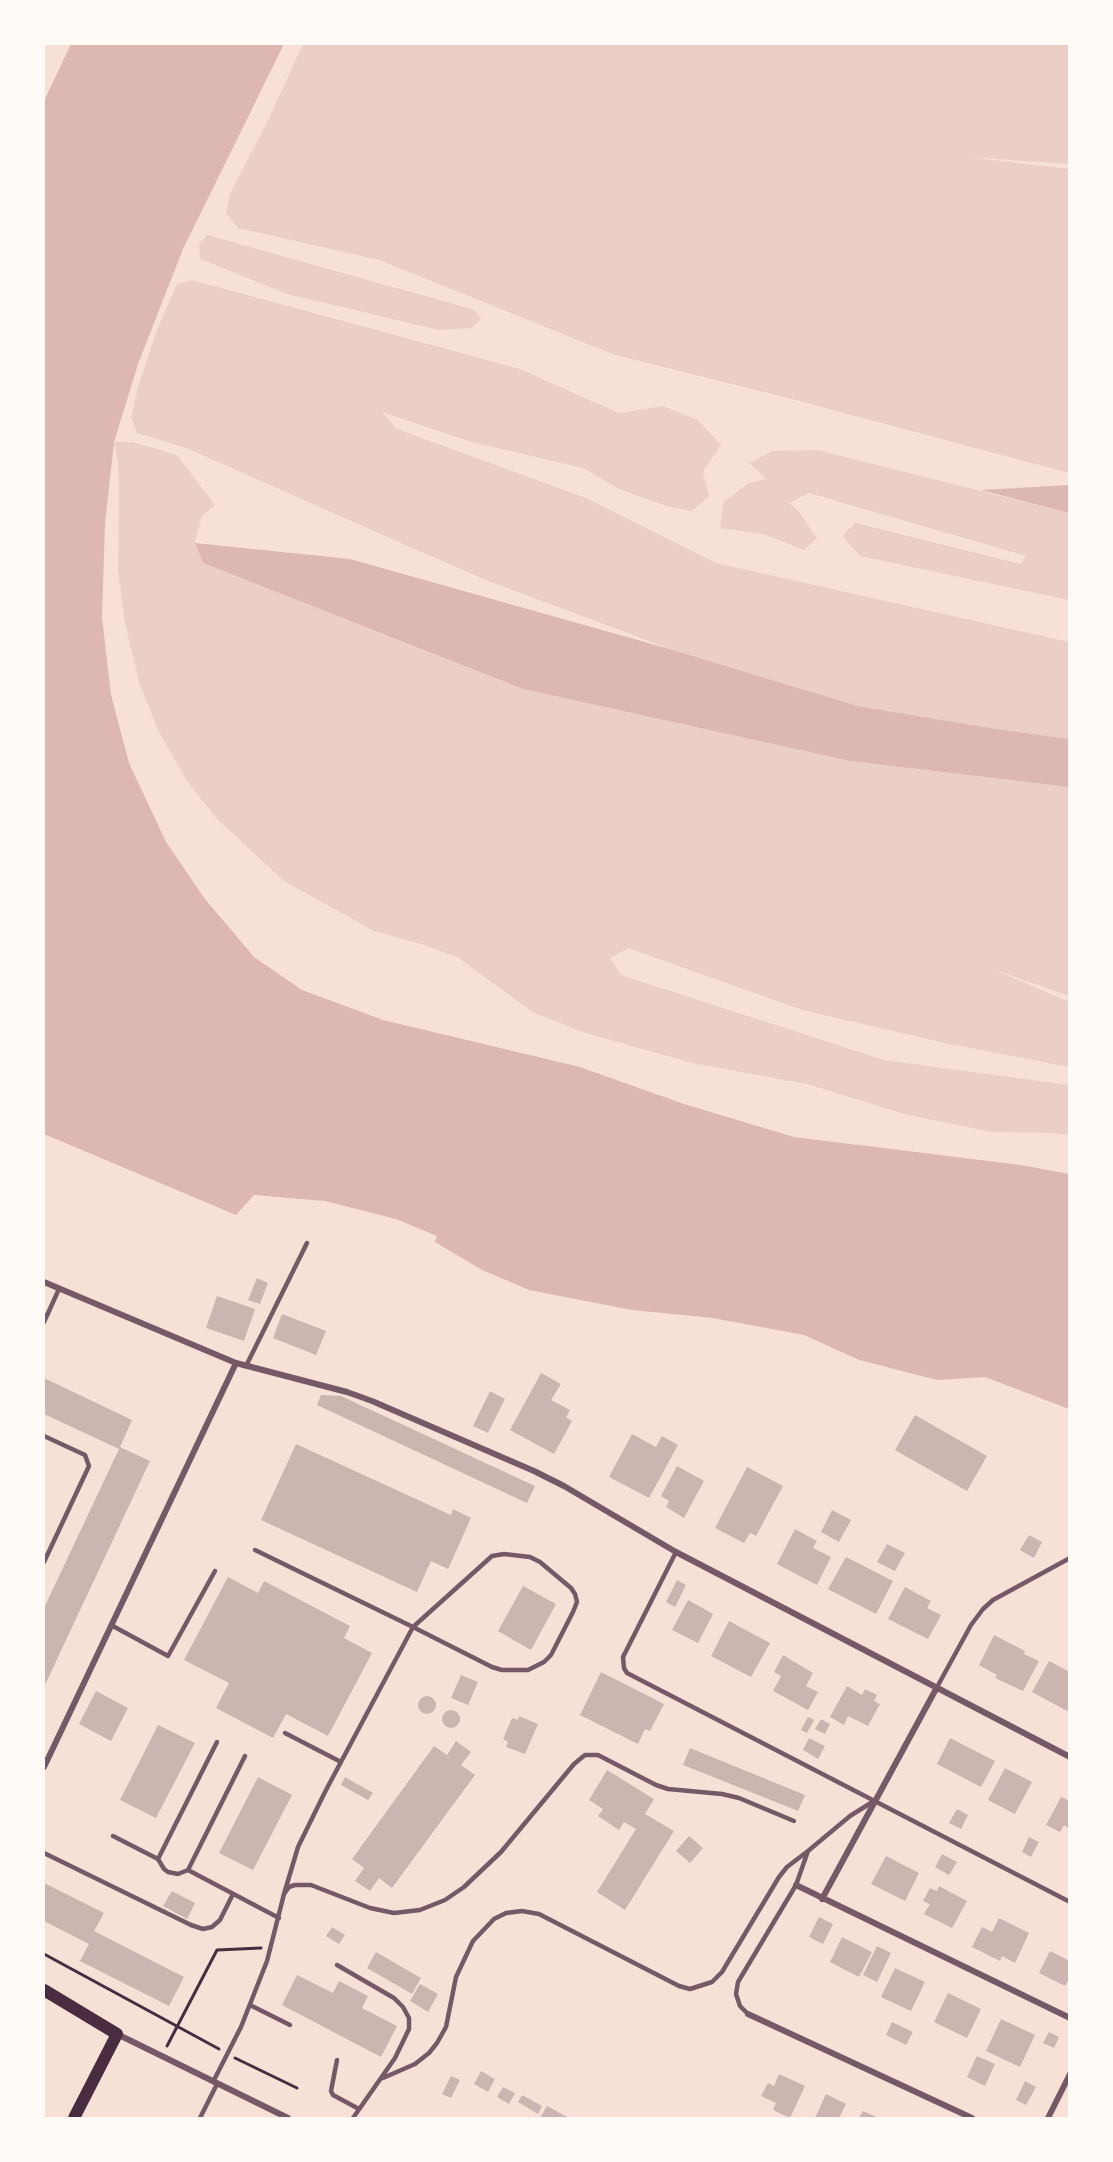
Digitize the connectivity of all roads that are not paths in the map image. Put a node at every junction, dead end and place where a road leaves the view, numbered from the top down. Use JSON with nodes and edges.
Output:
{"nodes":[{"id":1,"x":307,"y":1243,"type":"dead end"},
{"id":2,"x":44,"y":1282,"type":"edge"},
{"id":3,"x":59,"y":1289,"type":"junction"},
{"id":4,"x":44,"y":1322,"type":"edge"},
{"id":5,"x":236,"y":1363,"type":"junction"},
{"id":6,"x":246,"y":1366,"type":"junction"},
{"id":7,"x":44,"y":1436,"type":"edge"},
{"id":8,"x":255,"y":1550,"type":"dead end"},
{"id":9,"x":676,"y":1552,"type":"junction"},
{"id":10,"x":1070,"y":1558,"type":"edge"},
{"id":11,"x":44,"y":1562,"type":"edge"},
{"id":12,"x":215,"y":1571,"type":"dead end"},
{"id":13,"x":111,"y":1625,"type":"junction"},
{"id":14,"x":414,"y":1627,"type":"junction"},
{"id":15,"x":936,"y":1689,"type":"junction"},
{"id":16,"x":285,"y":1733,"type":"dead end"},
{"id":17,"x":216,"y":1742,"type":"dead end"},
{"id":18,"x":245,"y":1756,"type":"dead end"},
{"id":19,"x":1070,"y":1757,"type":"edge"},
{"id":20,"x":340,"y":1762,"type":"junction"},
{"id":21,"x":44,"y":1767,"type":"edge"},
{"id":22,"x":874,"y":1801,"type":"junction"},
{"id":23,"x":794,"y":1821,"type":"dead end"},
{"id":24,"x":113,"y":1836,"type":"dead end"},
{"id":25,"x":808,"y":1851,"type":"junction"},
{"id":26,"x":44,"y":1853,"type":"edge"},
{"id":27,"x":158,"y":1859,"type":"junction"},
{"id":28,"x":188,"y":1870,"type":"junction"},
{"id":29,"x":796,"y":1885,"type":"junction"},
{"id":30,"x":284,"y":1893,"type":"junction"},
{"id":31,"x":233,"y":1894,"type":"junction"},
{"id":32,"x":822,"y":1899,"type":"junction"},
{"id":33,"x":1070,"y":1902,"type":"edge"},
{"id":34,"x":279,"y":1918,"type":"junction"},
{"id":35,"x":337,"y":1965,"type":"dead end"},
{"id":36,"x":44,"y":1990,"type":"edge"},
{"id":37,"x":250,"y":2005,"type":"junction"},
{"id":38,"x":748,"y":2014,"type":"joint"},
{"id":39,"x":1070,"y":2018,"type":"edge"},
{"id":40,"x":290,"y":2025,"type":"dead end"},
{"id":41,"x":117,"y":2034,"type":"junction"},
{"id":42,"x":337,"y":2061,"type":"dead end"},
{"id":43,"x":1070,"y":2074,"type":"edge"},
{"id":44,"x":383,"y":2078,"type":"junction"},
{"id":45,"x":215,"y":2083,"type":"junction"},
{"id":46,"x":359,"y":2109,"type":"junction"},
{"id":47,"x":74,"y":2118,"type":"edge"},
{"id":48,"x":200,"y":2118,"type":"edge"},
{"id":49,"x":288,"y":2118,"type":"edge"},
{"id":50,"x":352,"y":2118,"type":"edge"},
{"id":51,"x":972,"y":2118,"type":"edge"},
{"id":52,"x":1048,"y":2118,"type":"edge"}],
"edges":[{"from":1,"to":6,"type":"lane"},
{"from":2,"to":3,"type":"street"},
{"from":3,"to":4,"type":"lane"},
{"from":3,"to":5,"type":"street"},
{"from":5,"to":6,"type":"street"},
{"from":5,"to":13,"type":"street"},
{"from":6,"to":9,"type":"street"},
{"from":7,"to":11,"type":"lane"},
{"from":8,"to":14,"type":"lane"},
{"from":9,"to":15,"type":"street"},
{"from":9,"to":22,"type":"lane"},
{"from":10,"to":15,"type":"lane"},
{"from":12,"to":13,"type":"lane"},
{"from":13,"to":21,"type":"street"},
{"from":14,"to":14,"type":"lane"},
{"from":14,"to":20,"type":"lane"},
{"from":15,"to":19,"type":"street"},
{"from":15,"to":22,"type":"street"},
{"from":16,"to":20,"type":"lane"},
{"from":17,"to":27,"type":"lane"},
{"from":18,"to":28,"type":"lane"},
{"from":20,"to":30,"type":"lane"},
{"from":22,"to":25,"type":"lane"},
{"from":22,"to":32,"type":"street"},
{"from":22,"to":33,"type":"lane"},
{"from":23,"to":30,"type":"lane"},
{"from":24,"to":27,"type":"lane"},
{"from":25,"to":29,"type":"lane"},
{"from":25,"to":44,"type":"lane"},
{"from":26,"to":31,"type":"lane"},
{"from":27,"to":28,"type":"lane"},
{"from":28,"to":31,"type":"lane"},
{"from":29,"to":32,"type":"street"},
{"from":29,"to":38,"type":"lane"},
{"from":30,"to":34,"type":"lane"},
{"from":31,"to":34,"type":"lane"},
{"from":32,"to":39,"type":"street"},
{"from":34,"to":37,"type":"lane"},
{"from":35,"to":44,"type":"lane"},
{"from":36,"to":41,"type":"main road"},
{"from":37,"to":40,"type":"lane"},
{"from":37,"to":45,"type":"lane"},
{"from":38,"to":51,"type":"street"},
{"from":41,"to":45,"type":"street"},
{"from":41,"to":47,"type":"main road"},
{"from":42,"to":46,"type":"lane"},
{"from":43,"to":52,"type":"street"},
{"from":44,"to":46,"type":"lane"},
{"from":45,"to":48,"type":"lane"},
{"from":45,"to":49,"type":"street"},
{"from":46,"to":50,"type":"lane"}]}
